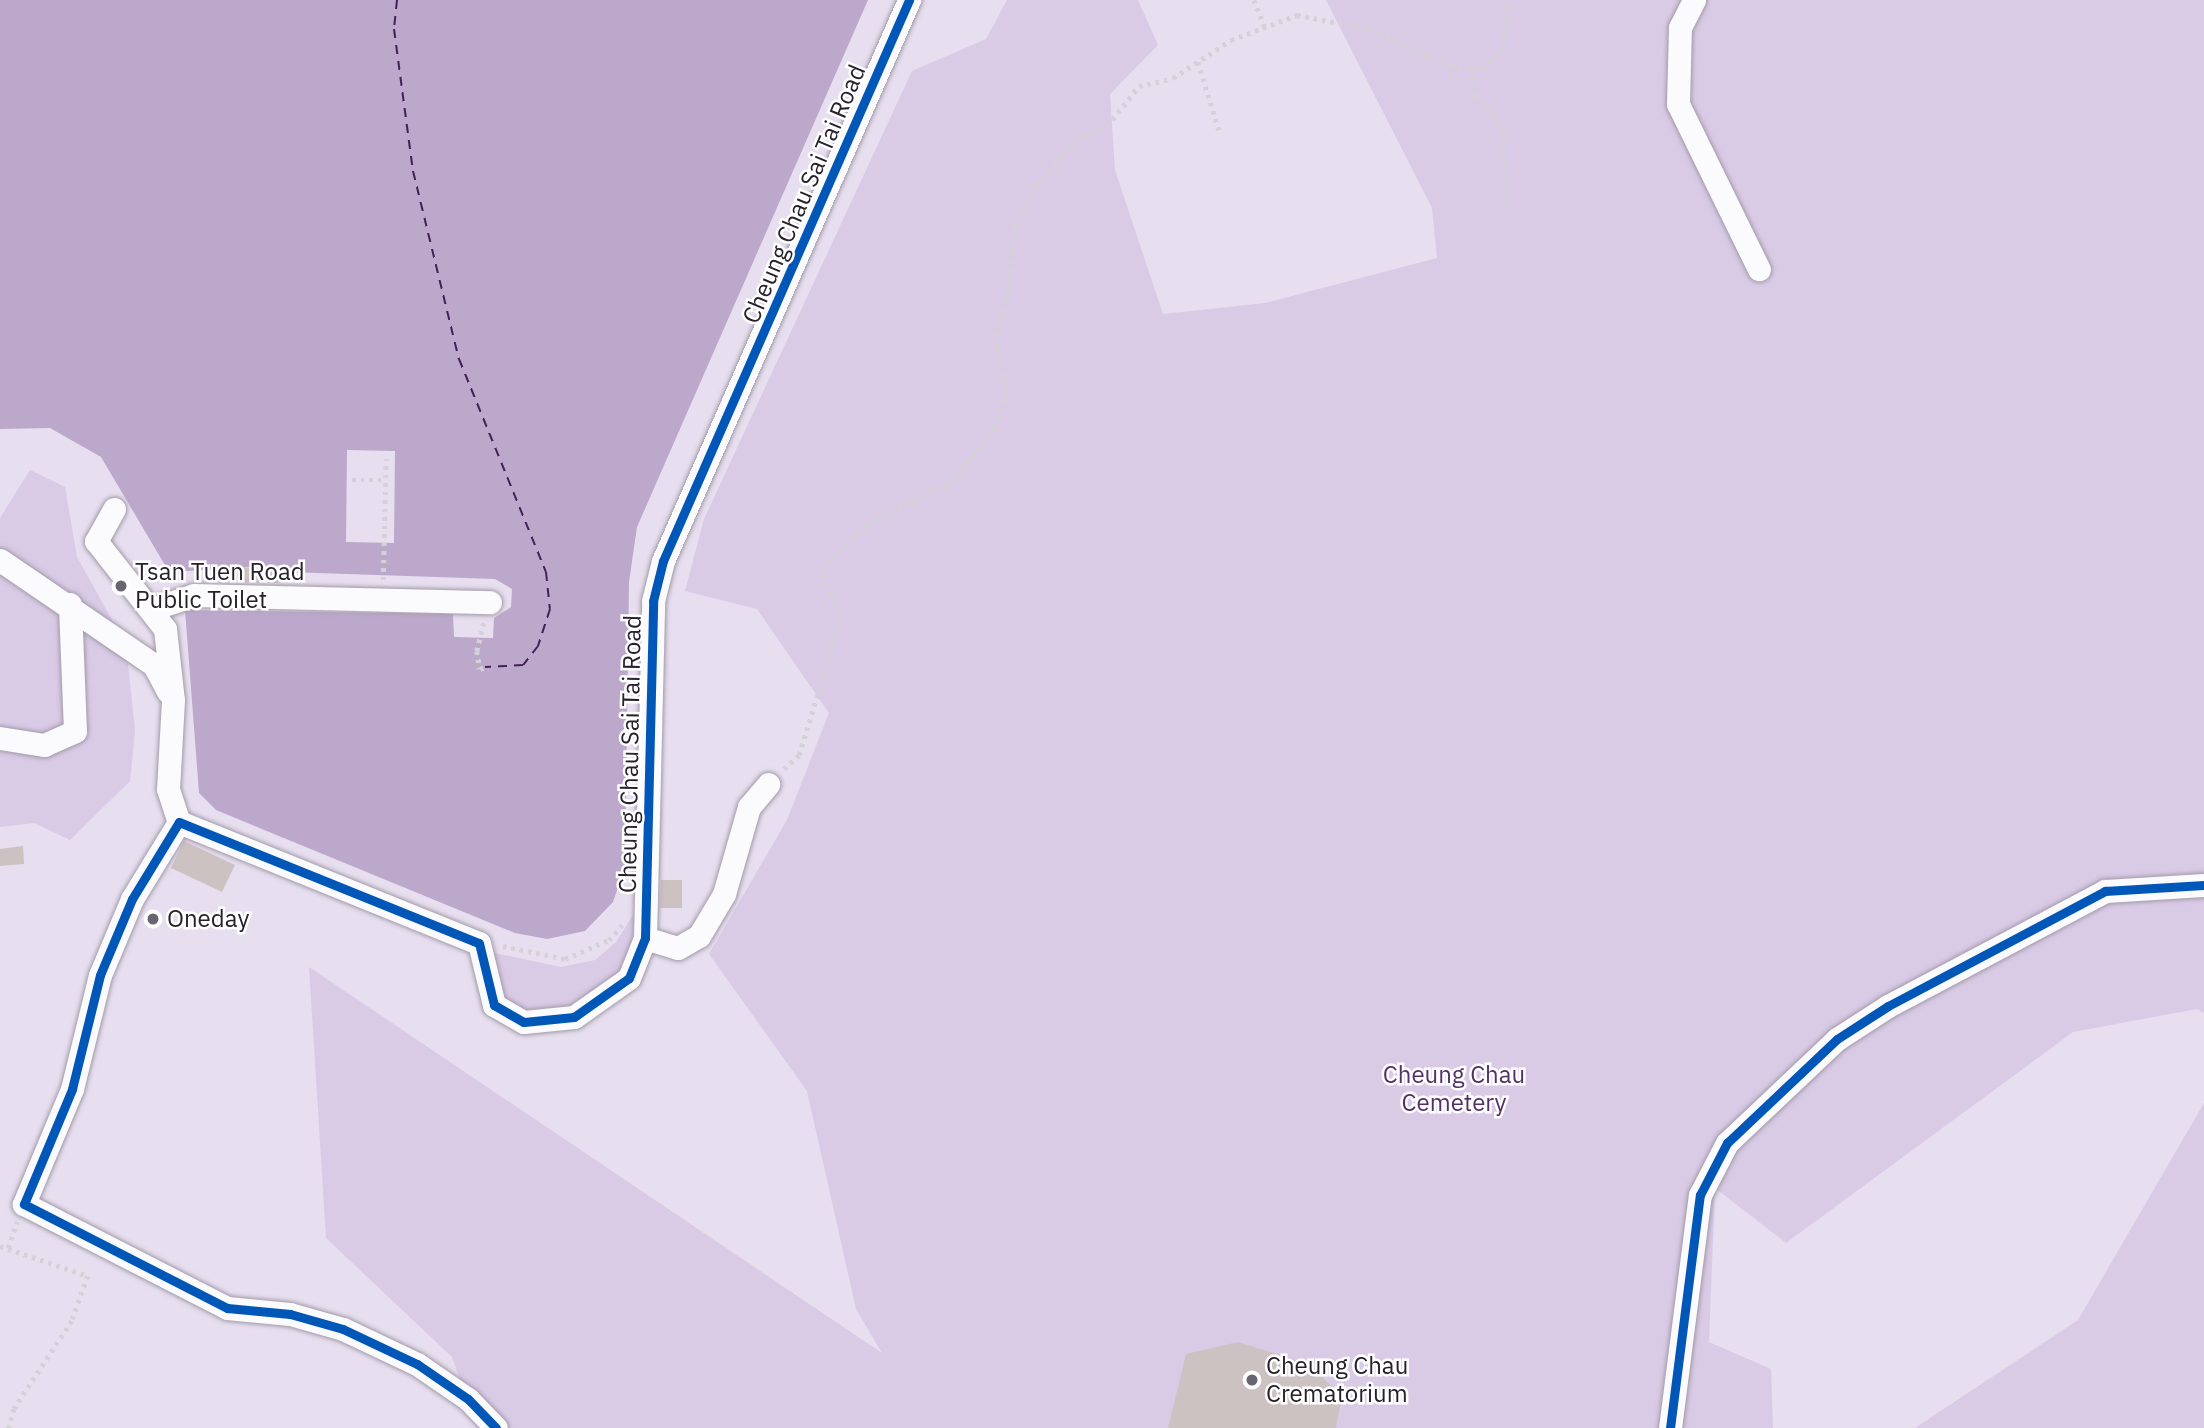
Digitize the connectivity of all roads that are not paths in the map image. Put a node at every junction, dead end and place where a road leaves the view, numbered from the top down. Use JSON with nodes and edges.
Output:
{"nodes":[{"id":1,"x":909,"y":0,"type":"edge"},
{"id":2,"x":1694,"y":0,"type":"edge"},
{"id":3,"x":1759,"y":269,"type":"dead end"},
{"id":4,"x":114,"y":509,"type":"dead end"},
{"id":5,"x":0,"y":560,"type":"edge"},
{"id":6,"x":490,"y":602,"type":"road end"},
{"id":7,"x":70,"y":604,"type":"junction"},
{"id":8,"x":152,"y":609,"type":"junction"},
{"id":9,"x":173,"y":700,"type":"junction"},
{"id":10,"x":0,"y":738,"type":"edge"},
{"id":11,"x":768,"y":784,"type":"road end"},
{"id":12,"x":179,"y":822,"type":"junction"},
{"id":13,"x":2204,"y":885,"type":"edge"},
{"id":14,"x":645,"y":938,"type":"junction"},
{"id":15,"x":495,"y":1428,"type":"edge"},
{"id":16,"x":1670,"y":1428,"type":"edge"}],
"edges":[{"from":1,"to":14,"type":"street","name":"Cheung Chau Sai Tai Road"},
{"from":2,"to":3,"type":"street"},
{"from":4,"to":8,"type":"street"},
{"from":5,"to":7,"type":"street"},
{"from":6,"to":8,"type":"street"},
{"from":7,"to":9,"type":"street"},
{"from":7,"to":10,"type":"street"},
{"from":8,"to":9,"type":"street"},
{"from":9,"to":12,"type":"street"},
{"from":11,"to":14,"type":"street"},
{"from":12,"to":14,"type":"street","name":"Cheung Chau Sai Tai Road"},
{"from":12,"to":15,"type":"street"},
{"from":13,"to":16,"type":"street"}]}
